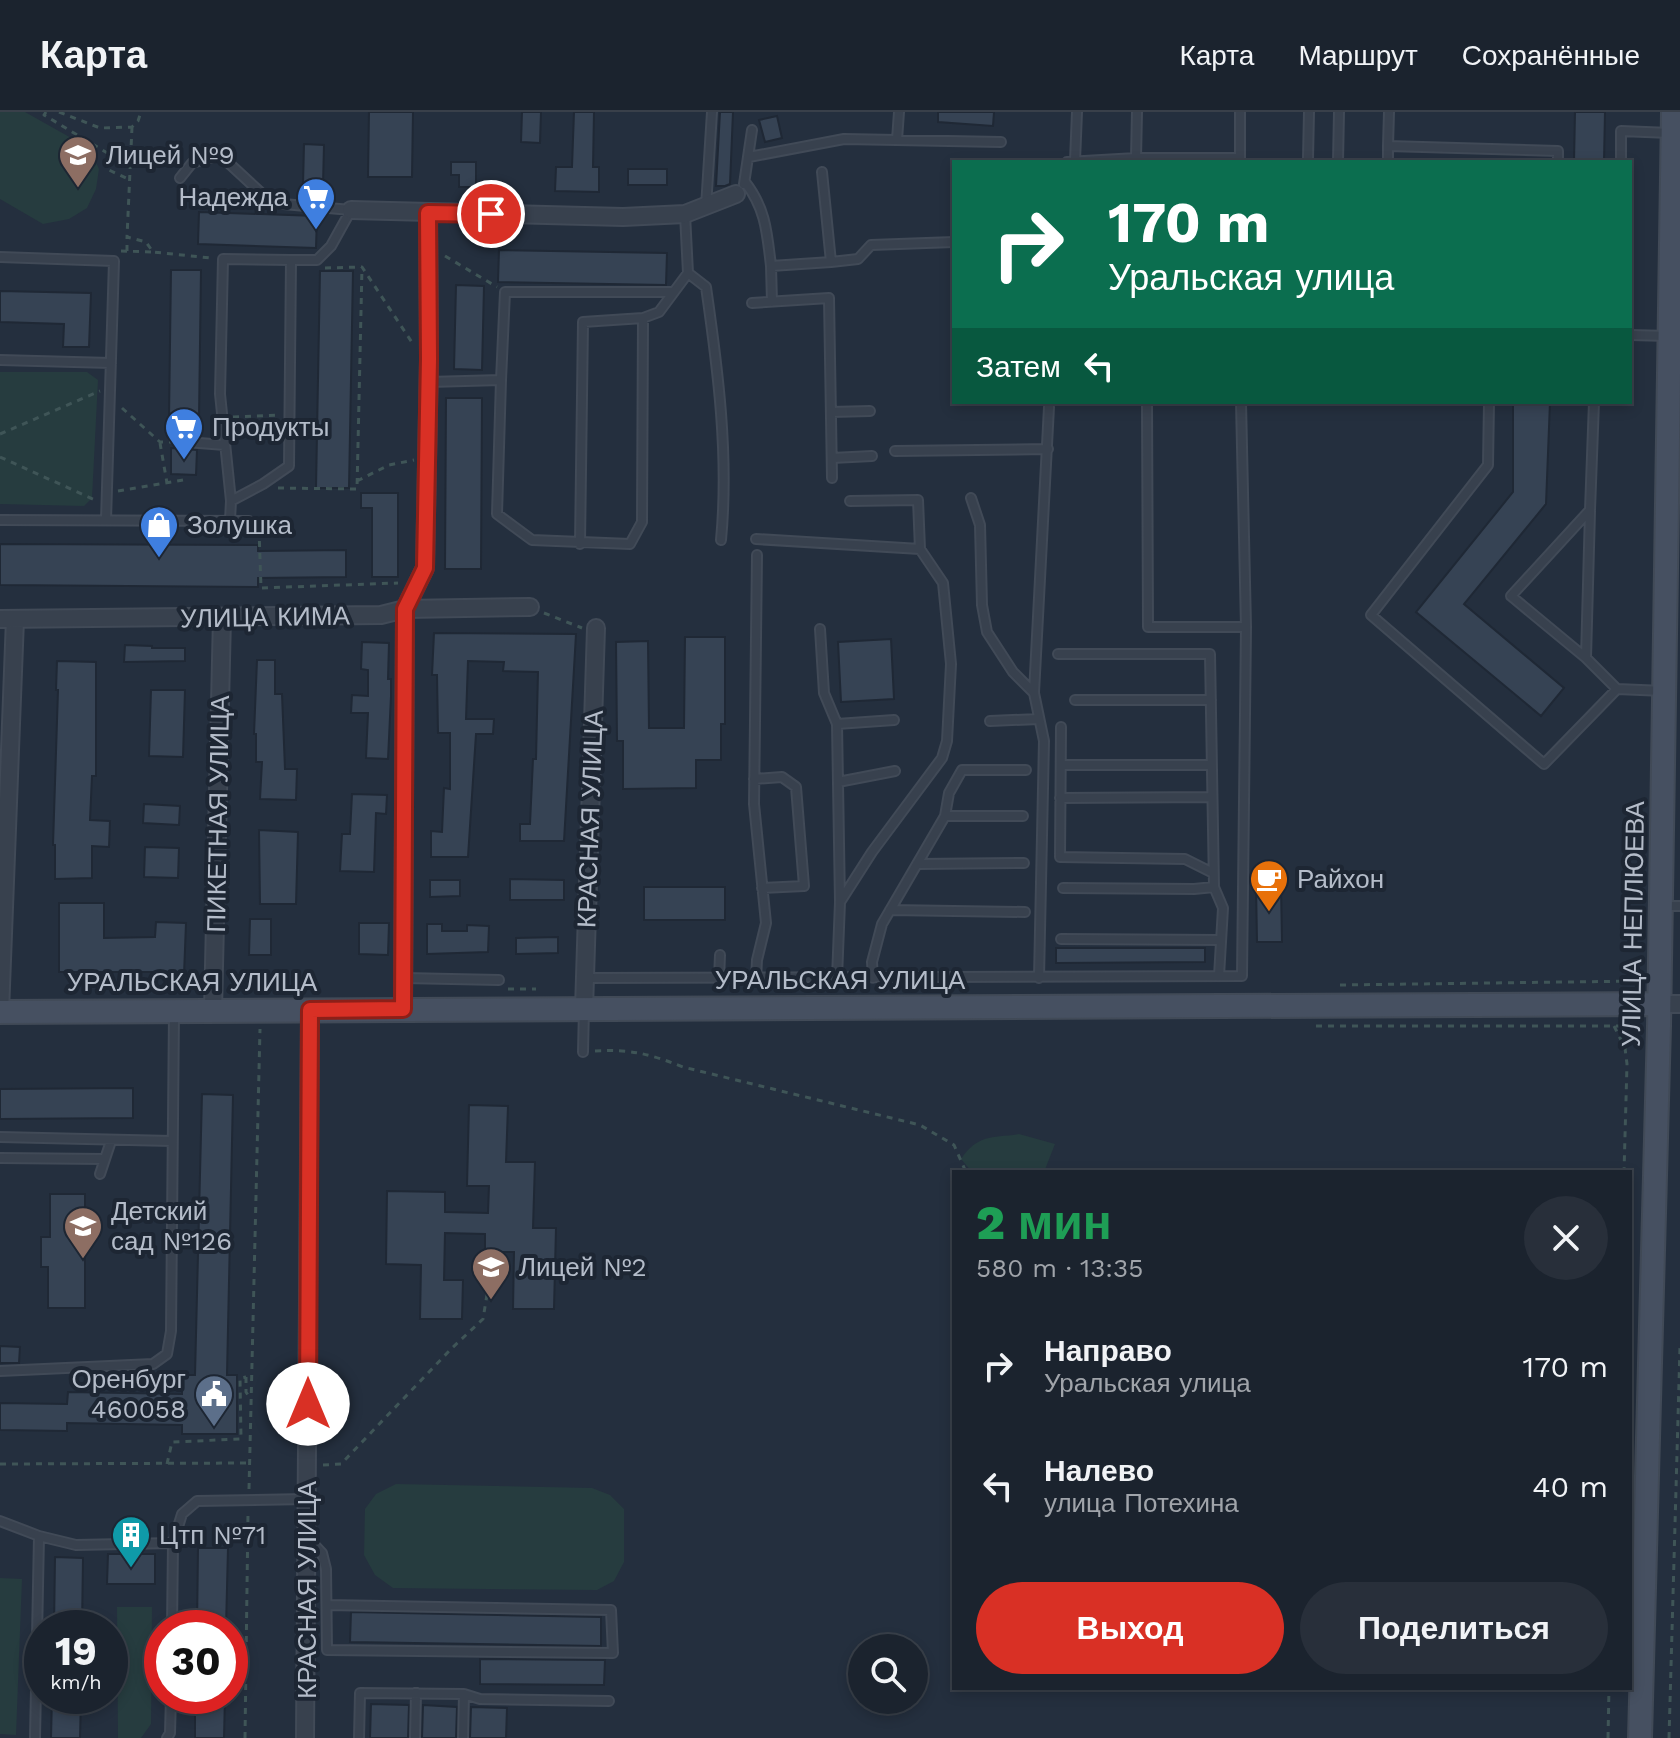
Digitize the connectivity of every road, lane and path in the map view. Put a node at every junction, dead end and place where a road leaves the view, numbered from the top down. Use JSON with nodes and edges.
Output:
{"nodes":[{"id":1,"x":46,"y":112,"type":"edge"},
{"id":2,"x":59,"y":112,"type":"edge"},
{"id":3,"x":141,"y":112,"type":"edge"},
{"id":4,"x":712,"y":112,"type":"edge"},
{"id":5,"x":899,"y":112,"type":"edge"},
{"id":6,"x":1077,"y":112,"type":"edge"},
{"id":7,"x":1137,"y":112,"type":"edge"},
{"id":8,"x":1240,"y":112,"type":"edge"},
{"id":9,"x":1309,"y":112,"type":"edge"},
{"id":10,"x":1339,"y":112,"type":"edge"},
{"id":11,"x":1389,"y":112,"type":"edge"},
{"id":12,"x":1673,"y":122,"type":"edge"},
{"id":13,"x":132,"y":127,"type":"junction"},
{"id":14,"x":752,"y":130,"type":"dead end"},
{"id":15,"x":897,"y":140,"type":"junction"},
{"id":16,"x":1001,"y":142,"type":"dead end"},
{"id":17,"x":1388,"y":146,"type":"junction"},
{"id":18,"x":749,"y":157,"type":"junction"},
{"id":19,"x":1136,"y":158,"type":"junction"},
{"id":20,"x":1308,"y":159,"type":"dead end"},
{"id":21,"x":1075,"y":160,"type":"edge"},
{"id":22,"x":1095,"y":160,"type":"edge"},
{"id":23,"x":1240,"y":160,"type":"edge"},
{"id":24,"x":1338,"y":160,"type":"edge"},
{"id":25,"x":1388,"y":160,"type":"edge"},
{"id":26,"x":1558,"y":160,"type":"edge"},
{"id":27,"x":1621,"y":160,"type":"edge"},
{"id":28,"x":822,"y":172,"type":"dead end"},
{"id":29,"x":180,"y":178,"type":"dead end"},
{"id":30,"x":130,"y":179,"type":"junction"},
{"id":31,"x":741,"y":188,"type":"junction"},
{"id":32,"x":706,"y":208,"type":"junction"},
{"id":33,"x":351,"y":210,"type":"junction"},
{"id":34,"x":428,"y":213,"type":"junction"},
{"id":35,"x":685,"y":214,"type":"junction"},
{"id":36,"x":127,"y":237,"type":"junction"},
{"id":37,"x":952,"y":242,"type":"edge"},
{"id":38,"x":153,"y":252,"type":"junction"},
{"id":39,"x":438,"y":252,"type":"dead end"},
{"id":40,"x":0,"y":257,"type":"edge"},
{"id":41,"x":223,"y":259,"type":"junction"},
{"id":42,"x":291,"y":260,"type":"junction"},
{"id":43,"x":317,"y":260,"type":"junction"},
{"id":44,"x":831,"y":262,"type":"junction"},
{"id":45,"x":771,"y":266,"type":"junction"},
{"id":46,"x":362,"y":267,"type":"junction"},
{"id":47,"x":688,"y":273,"type":"junction"},
{"id":48,"x":505,"y":292,"type":"junction"},
{"id":49,"x":673,"y":292,"type":"junction"},
{"id":50,"x":772,"y":302,"type":"junction"},
{"id":51,"x":752,"y":303,"type":"dead end"},
{"id":52,"x":1675,"y":310,"type":"edge"},
{"id":53,"x":643,"y":318,"type":"junction"},
{"id":54,"x":1632,"y":335,"type":"edge"},
{"id":55,"x":1670,"y":336,"type":"junction"},
{"id":56,"x":429,"y":359,"type":"junction"},
{"id":57,"x":0,"y":360,"type":"edge"},
{"id":58,"x":111,"y":363,"type":"junction"},
{"id":59,"x":501,"y":380,"type":"junction"},
{"id":60,"x":429,"y":382,"type":"junction"},
{"id":61,"x":110,"y":387,"type":"junction"},
{"id":62,"x":110,"y":397,"type":"junction"},
{"id":63,"x":1147,"y":404,"type":"edge"},
{"id":64,"x":1241,"y":404,"type":"edge"},
{"id":65,"x":1489,"y":404,"type":"edge"},
{"id":66,"x":1594,"y":404,"type":"edge"},
{"id":67,"x":1049,"y":407,"type":"dead end"},
{"id":68,"x":870,"y":411,"type":"dead end"},
{"id":69,"x":831,"y":412,"type":"junction"},
{"id":70,"x":289,"y":415,"type":"junction"},
{"id":71,"x":222,"y":417,"type":"junction"},
{"id":72,"x":0,"y":434,"type":"edge"},
{"id":73,"x":160,"y":442,"type":"junction"},
{"id":74,"x":186,"y":442,"type":"joint"},
{"id":75,"x":225,"y":445,"type":"junction"},
{"id":76,"x":1048,"y":449,"type":"junction"},
{"id":77,"x":895,"y":451,"type":"dead end"},
{"id":78,"x":872,"y":456,"type":"dead end"},
{"id":79,"x":0,"y":457,"type":"edge"},
{"id":80,"x":832,"y":458,"type":"junction"},
{"id":81,"x":427,"y":459,"type":"junction"},
{"id":82,"x":832,"y":478,"type":"dead end"},
{"id":83,"x":183,"y":480,"type":"dead end"},
{"id":84,"x":357,"y":481,"type":"junction"},
{"id":85,"x":167,"y":483,"type":"junction"},
{"id":86,"x":263,"y":484,"type":"junction"},
{"id":87,"x":106,"y":493,"type":"junction"},
{"id":88,"x":971,"y":498,"type":"dead end"},
{"id":89,"x":231,"y":501,"type":"junction"},
{"id":90,"x":850,"y":501,"type":"dead end"},
{"id":91,"x":106,"y":505,"type":"junction"},
{"id":92,"x":1590,"y":510,"type":"junction"},
{"id":93,"x":0,"y":520,"type":"edge"},
{"id":94,"x":106,"y":520,"type":"junction"},
{"id":95,"x":230,"y":520,"type":"junction"},
{"id":96,"x":249,"y":521,"type":"joint"},
{"id":97,"x":756,"y":539,"type":"dead end"},
{"id":98,"x":721,"y":540,"type":"dead end"},
{"id":99,"x":580,"y":544,"type":"junction"},
{"id":100,"x":920,"y":549,"type":"junction"},
{"id":101,"x":757,"y":555,"type":"dead end"},
{"id":102,"x":418,"y":583,"type":"junction"},
{"id":103,"x":530,"y":607,"type":"joint"},
{"id":104,"x":405,"y":609,"type":"junction"},
{"id":105,"x":222,"y":617,"type":"junction"},
{"id":106,"x":7,"y":619,"type":"edge"},
{"id":107,"x":1246,"y":627,"type":"junction"},
{"id":108,"x":589,"y":628,"type":"joint"},
{"id":109,"x":820,"y":629,"type":"dead end"},
{"id":110,"x":1058,"y":654,"type":"dead end"},
{"id":111,"x":1586,"y":658,"type":"junction"},
{"id":112,"x":1617,"y":689,"type":"junction"},
{"id":113,"x":1665,"y":691,"type":"junction"},
{"id":114,"x":1034,"y":693,"type":"junction"},
{"id":115,"x":1075,"y":700,"type":"dead end"},
{"id":116,"x":1211,"y":700,"type":"junction"},
{"id":117,"x":1039,"y":719,"type":"junction"},
{"id":118,"x":894,"y":720,"type":"dead end"},
{"id":119,"x":990,"y":721,"type":"dead end"},
{"id":120,"x":837,"y":724,"type":"junction"},
{"id":121,"x":1061,"y":727,"type":"dead end"},
{"id":122,"x":1061,"y":765,"type":"junction"},
{"id":123,"x":1211,"y":765,"type":"junction"},
{"id":124,"x":1026,"y":770,"type":"dead end"},
{"id":125,"x":895,"y":771,"type":"dead end"},
{"id":126,"x":754,"y":779,"type":"junction"},
{"id":127,"x":838,"y":782,"type":"junction"},
{"id":128,"x":1212,"y":797,"type":"junction"},
{"id":129,"x":1060,"y":798,"type":"junction"},
{"id":130,"x":945,"y":816,"type":"junction"},
{"id":131,"x":1023,"y":816,"type":"dead end"},
{"id":132,"x":1024,"y":863,"type":"dead end"},
{"id":133,"x":917,"y":864,"type":"junction"},
{"id":134,"x":1213,"y":873,"type":"junction"},
{"id":135,"x":1214,"y":887,"type":"junction"},
{"id":136,"x":762,"y":888,"type":"junction"},
{"id":137,"x":1063,"y":888,"type":"dead end"},
{"id":138,"x":840,"y":902,"type":"junction"},
{"id":139,"x":1670,"y":906,"type":"edge"},
{"id":140,"x":890,"y":910,"type":"junction"},
{"id":141,"x":1025,"y":912,"type":"dead end"},
{"id":142,"x":1061,"y":939,"type":"dead end"},
{"id":143,"x":1220,"y":940,"type":"junction"},
{"id":144,"x":720,"y":955,"type":"dead end"},
{"id":145,"x":1219,"y":976,"type":"junction"},
{"id":146,"x":403,"y":978,"type":"junction"},
{"id":147,"x":585,"y":978,"type":"junction"},
{"id":148,"x":837,"y":978,"type":"junction"},
{"id":149,"x":873,"y":978,"type":"junction"},
{"id":150,"x":1039,"y":978,"type":"junction"},
{"id":151,"x":719,"y":979,"type":"junction"},
{"id":152,"x":756,"y":979,"type":"junction"},
{"id":153,"x":499,"y":980,"type":"dead end"},
{"id":154,"x":1670,"y":1004,"type":"edge"},
{"id":155,"x":403,"y":1009,"type":"junction"},
{"id":156,"x":584,"y":1009,"type":"junction"},
{"id":157,"x":213,"y":1010,"type":"junction"},
{"id":158,"x":310,"y":1010,"type":"junction"},
{"id":159,"x":174,"y":1011,"type":"junction"},
{"id":160,"x":0,"y":1012,"type":"edge"},
{"id":161,"x":1614,"y":1026,"type":"dead end"},
{"id":162,"x":260,"y":1029,"type":"dead end"},
{"id":163,"x":583,"y":1052,"type":"joint"},
{"id":164,"x":0,"y":1137,"type":"edge"},
{"id":165,"x":111,"y":1141,"type":"junction"},
{"id":166,"x":172,"y":1141,"type":"junction"},
{"id":167,"x":0,"y":1158,"type":"edge"},
{"id":168,"x":104,"y":1159,"type":"junction"},
{"id":169,"x":965,"y":1170,"type":"edge"},
{"id":170,"x":1624,"y":1170,"type":"edge"},
{"id":171,"x":100,"y":1174,"type":"dead end"},
{"id":172,"x":494,"y":1252,"type":"dead end"},
{"id":173,"x":1680,"y":1347,"type":"edge"},
{"id":174,"x":0,"y":1371,"type":"edge"},
{"id":175,"x":252,"y":1402,"type":"junction"},
{"id":176,"x":249,"y":1463,"type":"junction"},
{"id":177,"x":0,"y":1464,"type":"edge"},
{"id":178,"x":167,"y":1464,"type":"junction"},
{"id":179,"x":307,"y":1465,"type":"junction"},
{"id":180,"x":248,"y":1499,"type":"junction"},
{"id":181,"x":307,"y":1499,"type":"junction"},
{"id":182,"x":0,"y":1521,"type":"edge"},
{"id":183,"x":39,"y":1536,"type":"junction"},
{"id":184,"x":308,"y":1538,"type":"junction"},
{"id":185,"x":173,"y":1543,"type":"junction"},
{"id":186,"x":327,"y":1605,"type":"junction"},
{"id":187,"x":172,"y":1610,"type":"edge"},
{"id":188,"x":1609,"y":1690,"type":"edge"},
{"id":189,"x":416,"y":1693,"type":"junction"},
{"id":190,"x":464,"y":1694,"type":"junction"},
{"id":191,"x":609,"y":1701,"type":"dead end"},
{"id":192,"x":171,"y":1714,"type":"edge"},
{"id":193,"x":35,"y":1738,"type":"edge"},
{"id":194,"x":167,"y":1738,"type":"edge"},
{"id":195,"x":245,"y":1738,"type":"edge"},
{"id":196,"x":305,"y":1738,"type":"edge"},
{"id":197,"x":359,"y":1738,"type":"edge"},
{"id":198,"x":415,"y":1738,"type":"edge"},
{"id":199,"x":463,"y":1738,"type":"edge"},
{"id":200,"x":1608,"y":1738,"type":"edge"},
{"id":201,"x":1640,"y":1738,"type":"edge"},
{"id":202,"x":1669,"y":1738,"type":"edge"}],
"edges":[{"from":1,"to":30,"type":"path"},
{"from":2,"to":13,"type":"path"},
{"from":3,"to":13,"type":"path"},
{"from":4,"to":32,"type":"lane"},
{"from":5,"to":15,"type":"lane"},
{"from":6,"to":21,"type":"lane"},
{"from":7,"to":19,"type":"lane"},
{"from":8,"to":23,"type":"lane"},
{"from":9,"to":20,"type":"lane"},
{"from":10,"to":24,"type":"lane"},
{"from":11,"to":17,"type":"lane"},
{"from":12,"to":27,"type":"lane"},
{"from":12,"to":52,"type":"street","name":"УЛИЦА НЕПЛЮЕВА"},
{"from":13,"to":30,"type":"path"},
{"from":14,"to":18,"type":"lane"},
{"from":15,"to":16,"type":"lane"},
{"from":15,"to":18,"type":"lane"},
{"from":17,"to":25,"type":"lane"},
{"from":17,"to":26,"type":"lane"},
{"from":18,"to":31,"type":"lane"},
{"from":19,"to":22,"type":"lane"},
{"from":19,"to":23,"type":"lane"},
{"from":28,"to":44,"type":"lane"},
{"from":29,"to":33,"type":"lane"},
{"from":30,"to":36,"type":"path"},
{"from":31,"to":32,"type":"street"},
{"from":31,"to":45,"type":"lane"},
{"from":32,"to":35,"type":"street"},
{"from":33,"to":34,"type":"street"},
{"from":33,"to":43,"type":"lane"},
{"from":34,"to":35,"type":"street"},
{"from":34,"to":56,"type":"street"},
{"from":35,"to":47,"type":"lane"},
{"from":36,"to":38,"type":"path"},
{"from":36,"to":38,"type":"path"},
{"from":37,"to":44,"type":"lane"},
{"from":38,"to":41,"type":"path"},
{"from":39,"to":48,"type":"path"},
{"from":40,"to":58,"type":"lane"},
{"from":41,"to":42,"type":"lane"},
{"from":41,"to":71,"type":"lane"},
{"from":42,"to":43,"type":"lane"},
{"from":42,"to":70,"type":"lane"},
{"from":43,"to":46,"type":"path"},
{"from":44,"to":45,"type":"lane"},
{"from":45,"to":50,"type":"lane"},
{"from":46,"to":56,"type":"path"},
{"from":46,"to":84,"type":"path"},
{"from":47,"to":49,"type":"lane"},
{"from":47,"to":98,"type":"lane"},
{"from":48,"to":49,"type":"lane"},
{"from":48,"to":59,"type":"lane"},
{"from":49,"to":53,"type":"lane"},
{"from":50,"to":51,"type":"lane"},
{"from":50,"to":69,"type":"lane"},
{"from":52,"to":55,"type":"street","name":"УЛИЦА НЕПЛЮЕВА"},
{"from":53,"to":99,"type":"lane"},
{"from":53,"to":99,"type":"lane"},
{"from":54,"to":55,"type":"lane"},
{"from":55,"to":113,"type":"street","name":"УЛИЦА НЕПЛЮЕВА"},
{"from":56,"to":60,"type":"street"},
{"from":57,"to":58,"type":"lane"},
{"from":58,"to":61,"type":"lane"},
{"from":59,"to":60,"type":"lane"},
{"from":59,"to":99,"type":"lane"},
{"from":60,"to":81,"type":"street"},
{"from":61,"to":62,"type":"lane"},
{"from":61,"to":72,"type":"path"},
{"from":62,"to":73,"type":"path"},
{"from":62,"to":87,"type":"lane"},
{"from":63,"to":107,"type":"lane"},
{"from":64,"to":107,"type":"lane"},
{"from":65,"to":112,"type":"lane"},
{"from":66,"to":92,"type":"lane"},
{"from":67,"to":76,"type":"lane"},
{"from":68,"to":69,"type":"lane"},
{"from":69,"to":80,"type":"lane"},
{"from":70,"to":71,"type":"path"},
{"from":70,"to":86,"type":"lane"},
{"from":71,"to":75,"type":"lane"},
{"from":73,"to":74,"type":"path"},
{"from":73,"to":85,"type":"path"},
{"from":74,"to":75,"type":"lane"},
{"from":75,"to":89,"type":"lane"},
{"from":76,"to":77,"type":"lane"},
{"from":76,"to":114,"type":"lane"},
{"from":78,"to":80,"type":"lane"},
{"from":79,"to":91,"type":"path"},
{"from":80,"to":82,"type":"lane"},
{"from":81,"to":84,"type":"path"},
{"from":81,"to":102,"type":"street"},
{"from":83,"to":85,"type":"path"},
{"from":84,"to":86,"type":"path"},
{"from":85,"to":87,"type":"path"},
{"from":86,"to":89,"type":"lane"},
{"from":87,"to":91,"type":"lane"},
{"from":88,"to":114,"type":"lane"},
{"from":89,"to":95,"type":"lane"},
{"from":90,"to":100,"type":"lane"},
{"from":91,"to":94,"type":"lane"},
{"from":92,"to":111,"type":"lane"},
{"from":92,"to":111,"type":"lane"},
{"from":93,"to":94,"type":"lane"},
{"from":94,"to":95,"type":"lane"},
{"from":95,"to":96,"type":"lane"},
{"from":96,"to":102,"type":"path"},
{"from":97,"to":100,"type":"lane"},
{"from":100,"to":138,"type":"lane"},
{"from":101,"to":126,"type":"lane"},
{"from":102,"to":104,"type":"street"},
{"from":103,"to":104,"type":"street","name":"УЛИЦА КИМА"},
{"from":103,"to":108,"type":"path"},
{"from":104,"to":105,"type":"street","name":"УЛИЦА КИМА"},
{"from":104,"to":146,"type":"street"},
{"from":105,"to":106,"type":"street","name":"УЛИЦА КИМА"},
{"from":105,"to":157,"type":"street","name":"ПИКЕТНАЯ УЛИЦА"},
{"from":106,"to":160,"type":"street"},
{"from":107,"to":145,"type":"lane"},
{"from":108,"to":147,"type":"street","name":"КРАСНАЯ УЛИЦА"},
{"from":109,"to":120,"type":"lane"},
{"from":110,"to":116,"type":"lane"},
{"from":111,"to":112,"type":"lane"},
{"from":112,"to":113,"type":"lane"},
{"from":113,"to":139,"type":"street","name":"УЛИЦА НЕПЛЮЕВА"},
{"from":114,"to":117,"type":"lane"},
{"from":115,"to":116,"type":"lane"},
{"from":116,"to":123,"type":"lane"},
{"from":117,"to":119,"type":"lane"},
{"from":117,"to":150,"type":"lane"},
{"from":118,"to":120,"type":"lane"},
{"from":120,"to":127,"type":"lane"},
{"from":121,"to":122,"type":"lane"},
{"from":122,"to":123,"type":"lane"},
{"from":122,"to":129,"type":"lane"},
{"from":123,"to":128,"type":"lane"},
{"from":124,"to":130,"type":"lane"},
{"from":125,"to":127,"type":"lane"},
{"from":126,"to":136,"type":"lane"},
{"from":126,"to":136,"type":"lane"},
{"from":127,"to":138,"type":"lane"},
{"from":128,"to":129,"type":"lane"},
{"from":128,"to":134,"type":"lane"},
{"from":129,"to":134,"type":"lane"},
{"from":130,"to":131,"type":"lane"},
{"from":130,"to":133,"type":"lane"},
{"from":132,"to":133,"type":"lane"},
{"from":133,"to":140,"type":"lane"},
{"from":134,"to":135,"type":"lane"},
{"from":135,"to":137,"type":"lane"},
{"from":135,"to":143,"type":"lane"},
{"from":136,"to":152,"type":"lane"},
{"from":138,"to":148,"type":"lane"},
{"from":139,"to":154,"type":"street","name":"УЛИЦА НЕПЛЮЕВА"},
{"from":140,"to":141,"type":"lane"},
{"from":140,"to":149,"type":"lane"},
{"from":142,"to":143,"type":"lane"},
{"from":143,"to":145,"type":"lane"},
{"from":144,"to":151,"type":"lane"},
{"from":145,"to":150,"type":"lane"},
{"from":146,"to":153,"type":"lane"},
{"from":146,"to":155,"type":"street"},
{"from":147,"to":151,"type":"lane"},
{"from":147,"to":156,"type":"street","name":"КРАСНАЯ УЛИЦА"},
{"from":148,"to":149,"type":"lane"},
{"from":148,"to":152,"type":"lane"},
{"from":149,"to":150,"type":"lane"},
{"from":151,"to":152,"type":"lane"},
{"from":154,"to":156,"type":"street","name":"УРАЛЬСКАЯ УЛИЦА"},
{"from":154,"to":201,"type":"street","name":"УЛИЦА НЕПЛЮЕВА"},
{"from":155,"to":156,"type":"street","name":"УРАЛЬСКАЯ УЛИЦА"},
{"from":155,"to":158,"type":"street","name":"УРАЛЬСКАЯ УЛИЦА"},
{"from":156,"to":163,"type":"lane"},
{"from":157,"to":158,"type":"street","name":"УРАЛЬСКАЯ УЛИЦА"},
{"from":157,"to":159,"type":"street","name":"УРАЛЬСКАЯ УЛИЦА"},
{"from":158,"to":179,"type":"street","name":"КРАСНАЯ УЛИЦА"},
{"from":159,"to":160,"type":"street","name":"УРАЛЬСКАЯ УЛИЦА"},
{"from":159,"to":166,"type":"lane"},
{"from":161,"to":170,"type":"path"},
{"from":162,"to":175,"type":"path"},
{"from":163,"to":169,"type":"path"},
{"from":164,"to":165,"type":"lane"},
{"from":165,"to":166,"type":"lane"},
{"from":165,"to":168,"type":"lane"},
{"from":166,"to":174,"type":"lane"},
{"from":167,"to":168,"type":"lane"},
{"from":168,"to":171,"type":"lane"},
{"from":172,"to":179,"type":"path"},
{"from":173,"to":202,"type":"path"},
{"from":175,"to":176,"type":"path"},
{"from":175,"to":178,"type":"path"},
{"from":176,"to":178,"type":"path"},
{"from":176,"to":180,"type":"path"},
{"from":177,"to":178,"type":"path"},
{"from":179,"to":181,"type":"street","name":"КРАСНАЯ УЛИЦА"},
{"from":180,"to":181,"type":"lane"},
{"from":180,"to":185,"type":"lane"},
{"from":180,"to":195,"type":"path"},
{"from":181,"to":184,"type":"street","name":"КРАСНАЯ УЛИЦА"},
{"from":182,"to":183,"type":"lane"},
{"from":183,"to":185,"type":"lane"},
{"from":183,"to":193,"type":"lane"},
{"from":184,"to":186,"type":"lane"},
{"from":184,"to":196,"type":"street","name":"КРАСНАЯ УЛИЦА"},
{"from":185,"to":187,"type":"lane"},
{"from":186,"to":186,"type":"lane"},
{"from":188,"to":200,"type":"path"},
{"from":189,"to":190,"type":"lane"},
{"from":189,"to":197,"type":"lane"},
{"from":189,"to":198,"type":"lane"},
{"from":190,"to":191,"type":"lane"},
{"from":190,"to":199,"type":"lane"},
{"from":192,"to":194,"type":"lane"}]}
